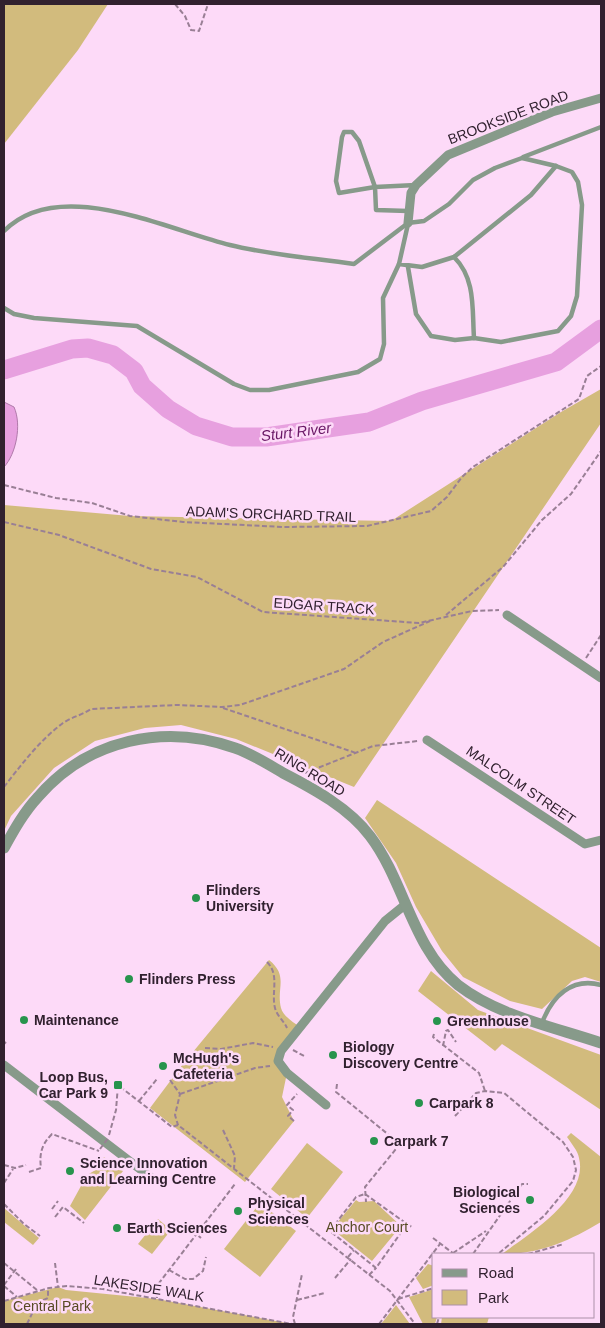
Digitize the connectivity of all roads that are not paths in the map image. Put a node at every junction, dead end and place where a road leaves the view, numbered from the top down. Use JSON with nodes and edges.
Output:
{"nodes":[{"id":1,"x":601,"y":98,"type":"edge"},
{"id":2,"x":601,"y":127,"type":"edge"},
{"id":3,"x":522,"y":158,"type":"junction"},
{"id":4,"x":556,"y":166,"type":"junction"},
{"id":5,"x":416,"y":185,"type":"junction"},
{"id":6,"x":376,"y":187,"type":"junction"},
{"id":7,"x":408,"y":210,"type":"junction"},
{"id":8,"x":408,"y":223,"type":"junction"},
{"id":9,"x":4,"y":231,"type":"edge"},
{"id":10,"x":454,"y":258,"type":"junction"},
{"id":11,"x":399,"y":264,"type":"junction"},
{"id":12,"x":408,"y":267,"type":"junction"},
{"id":13,"x":4,"y":308,"type":"edge"},
{"id":14,"x":474,"y":338,"type":"junction"},
{"id":15,"x":507,"y":616,"type":"road end"},
{"id":16,"x":601,"y":678,"type":"edge"},
{"id":17,"x":427,"y":740,"type":"road end"},
{"id":18,"x":601,"y":840,"type":"edge"},
{"id":19,"x":4,"y":848,"type":"edge"},
{"id":20,"x":406,"y":904,"type":"junction"},
{"id":21,"x":601,"y":985,"type":"edge"},
{"id":22,"x":542,"y":1023,"type":"junction"},
{"id":23,"x":601,"y":1043,"type":"edge"},
{"id":24,"x":4,"y":1064,"type":"edge"},
{"id":25,"x":326,"y":1105,"type":"dead end"},
{"id":26,"x":153,"y":1179,"type":"dead end"}],
"edges":[{"from":1,"to":5,"type":"street","name":"BROOKSIDE ROAD"},
{"from":2,"to":3,"type":"lane"},
{"from":3,"to":4,"type":"lane"},
{"from":3,"to":8,"type":"lane"},
{"from":4,"to":10,"type":"lane"},
{"from":4,"to":14,"type":"lane"},
{"from":5,"to":6,"type":"lane"},
{"from":5,"to":7,"type":"street","name":"BROOKSIDE ROAD"},
{"from":6,"to":6,"type":"lane"},
{"from":6,"to":7,"type":"lane"},
{"from":7,"to":8,"type":"street","name":"BROOKSIDE ROAD"},
{"from":8,"to":9,"type":"lane"},
{"from":8,"to":11,"type":"lane"},
{"from":10,"to":12,"type":"lane"},
{"from":10,"to":14,"type":"lane"},
{"from":11,"to":12,"type":"lane"},
{"from":11,"to":13,"type":"lane"},
{"from":12,"to":14,"type":"lane"},
{"from":15,"to":16,"type":"street"},
{"from":17,"to":18,"type":"street","name":"MALCOLM STREET"},
{"from":19,"to":20,"type":"street","name":"RING ROAD"},
{"from":20,"to":22,"type":"street","name":"RING ROAD"},
{"from":20,"to":25,"type":"street"},
{"from":21,"to":22,"type":"lane"},
{"from":22,"to":23,"type":"street","name":"RING ROAD"},
{"from":24,"to":26,"type":"street"}]}
